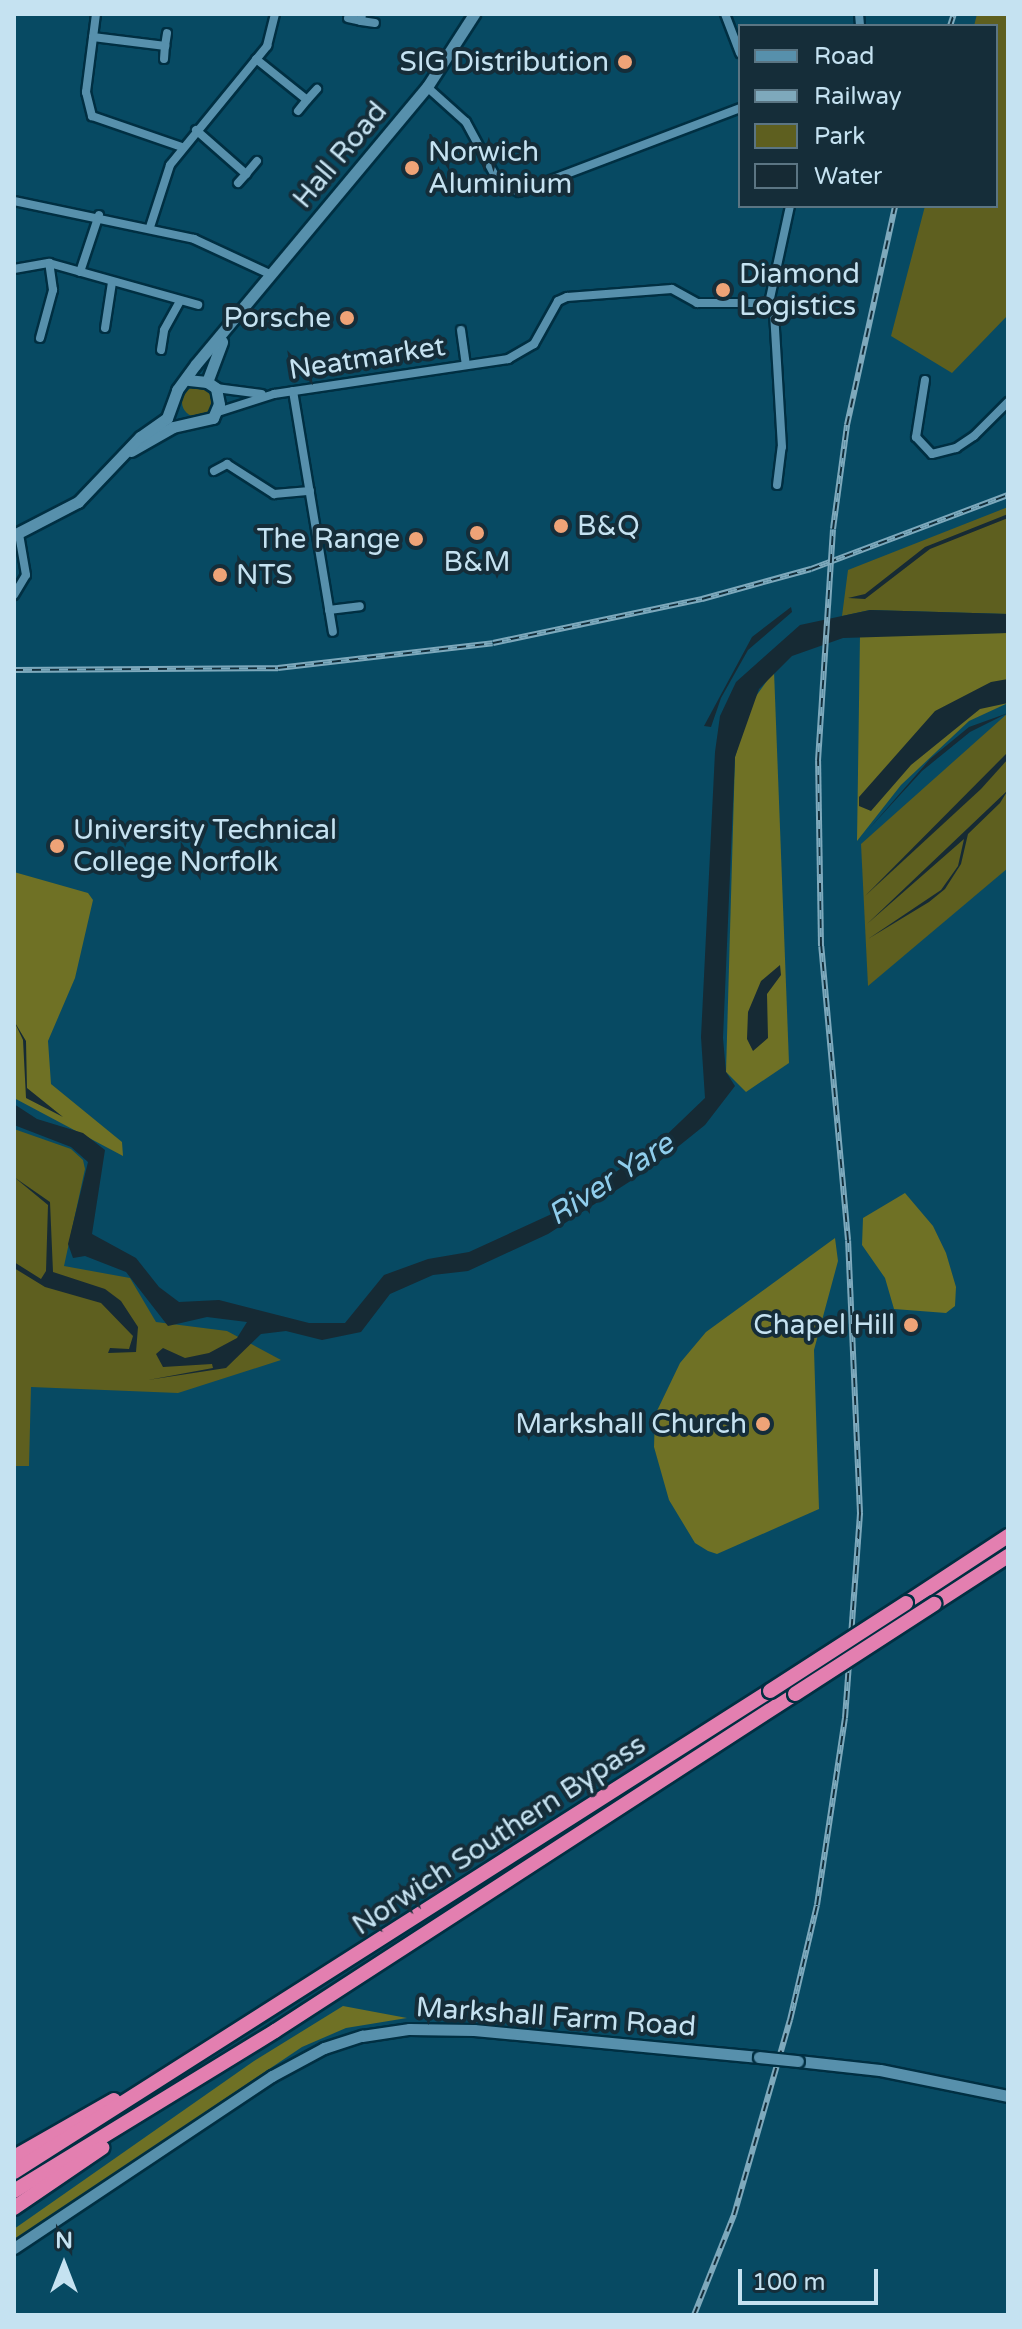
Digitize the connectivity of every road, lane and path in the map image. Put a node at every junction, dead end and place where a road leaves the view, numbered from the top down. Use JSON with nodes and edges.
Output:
{"nodes":[{"id":1,"x":96,"y":14,"type":"edge"},
{"id":2,"x":275,"y":14,"type":"edge"},
{"id":3,"x":474,"y":14,"type":"edge"},
{"id":4,"x":725,"y":14,"type":"edge"},
{"id":5,"x":361,"y":17,"type":"edge"},
{"id":6,"x":348,"y":18,"type":"dead end"},
{"id":7,"x":375,"y":23,"type":"dead end"},
{"id":8,"x":167,"y":33,"type":"dead end"},
{"id":9,"x":93,"y":37,"type":"junction"},
{"id":10,"x":165,"y":46,"type":"junction"},
{"id":11,"x":738,"y":48,"type":"edge"},
{"id":12,"x":164,"y":59,"type":"dead end"},
{"id":13,"x":256,"y":59,"type":"junction"},
{"id":14,"x":427,"y":87,"type":"junction"},
{"id":15,"x":317,"y":89,"type":"dead end"},
{"id":16,"x":307,"y":100,"type":"junction"},
{"id":17,"x":738,"y":109,"type":"edge"},
{"id":18,"x":298,"y":111,"type":"dead end"},
{"id":19,"x":196,"y":130,"type":"junction"},
{"id":20,"x":182,"y":147,"type":"junction"},
{"id":21,"x":257,"y":161,"type":"dead end"},
{"id":22,"x":246,"y":174,"type":"junction"},
{"id":23,"x":238,"y":183,"type":"dead end"},
{"id":24,"x":14,"y":201,"type":"edge"},
{"id":25,"x":790,"y":208,"type":"edge"},
{"id":26,"x":99,"y":215,"type":"junction"},
{"id":27,"x":150,"y":227,"type":"junction"},
{"id":28,"x":49,"y":263,"type":"junction"},
{"id":29,"x":14,"y":269,"type":"edge"},
{"id":30,"x":80,"y":272,"type":"junction"},
{"id":31,"x":272,"y":275,"type":"junction"},
{"id":32,"x":112,"y":282,"type":"junction"},
{"id":33,"x":180,"y":301,"type":"junction"},
{"id":34,"x":769,"y":303,"type":"junction"},
{"id":35,"x":198,"y":305,"type":"dead end"},
{"id":36,"x":234,"y":321,"type":"junction"},
{"id":37,"x":105,"y":328,"type":"dead end"},
{"id":38,"x":461,"y":330,"type":"dead end"},
{"id":39,"x":40,"y":338,"type":"dead end"},
{"id":40,"x":161,"y":350,"type":"dead end"},
{"id":41,"x":466,"y":365,"type":"junction"},
{"id":42,"x":189,"y":380,"type":"junction"},
{"id":43,"x":925,"y":380,"type":"dead end"},
{"id":44,"x":211,"y":385,"type":"junction"},
{"id":45,"x":910,"y":390,"type":"dead end"},
{"id":46,"x":293,"y":391,"type":"junction"},
{"id":47,"x":921,"y":392,"type":"junction"},
{"id":48,"x":274,"y":394,"type":"junction"},
{"id":49,"x":1008,"y":402,"type":"edge"},
{"id":50,"x":174,"y":405,"type":"junction"},
{"id":51,"x":218,"y":412,"type":"junction"},
{"id":52,"x":192,"y":425,"type":"junction"},
{"id":53,"x":131,"y":451,"type":"junction"},
{"id":54,"x":214,"y":471,"type":"dead end"},
{"id":55,"x":777,"y":485,"type":"dead end"},
{"id":56,"x":310,"y":491,"type":"junction"},
{"id":57,"x":16,"y":534,"type":"edge"},
{"id":58,"x":14,"y":595,"type":"edge"},
{"id":59,"x":360,"y":606,"type":"dead end"},
{"id":60,"x":329,"y":610,"type":"junction"},
{"id":61,"x":333,"y":632,"type":"dead end"},
{"id":62,"x":1008,"y":1536,"type":"edge"},
{"id":63,"x":1008,"y":1556,"type":"edge"},
{"id":64,"x":324,"y":1979,"type":"junction"},
{"id":65,"x":275,"y":2031,"type":"junction"},
{"id":66,"x":1008,"y":2096,"type":"edge"},
{"id":67,"x":14,"y":2157,"type":"edge"},
{"id":68,"x":14,"y":2172,"type":"edge"},
{"id":69,"x":14,"y":2191,"type":"edge"},
{"id":70,"x":14,"y":2208,"type":"edge"},
{"id":71,"x":14,"y":2248,"type":"edge"}],
"edges":[{"from":1,"to":9,"type":"street"},
{"from":2,"to":13,"type":"street"},
{"from":3,"to":14,"type":"street","name":"Hall Road"},
{"from":4,"to":11,"type":"street"},
{"from":5,"to":6,"type":"street"},
{"from":5,"to":7,"type":"street"},
{"from":8,"to":10,"type":"street"},
{"from":9,"to":10,"type":"street"},
{"from":9,"to":20,"type":"street"},
{"from":10,"to":12,"type":"street"},
{"from":13,"to":16,"type":"street"},
{"from":13,"to":19,"type":"street"},
{"from":14,"to":17,"type":"street"},
{"from":14,"to":31,"type":"street","name":"Hall Road"},
{"from":15,"to":16,"type":"street"},
{"from":16,"to":18,"type":"street"},
{"from":19,"to":20,"type":"street"},
{"from":19,"to":22,"type":"street"},
{"from":20,"to":27,"type":"street"},
{"from":21,"to":22,"type":"street"},
{"from":22,"to":23,"type":"street"},
{"from":24,"to":26,"type":"street"},
{"from":25,"to":34,"type":"street"},
{"from":26,"to":27,"type":"street"},
{"from":26,"to":30,"type":"street"},
{"from":27,"to":31,"type":"street"},
{"from":28,"to":29,"type":"street"},
{"from":28,"to":30,"type":"street"},
{"from":28,"to":39,"type":"street"},
{"from":30,"to":32,"type":"street"},
{"from":31,"to":36,"type":"street","name":"Hall Road"},
{"from":32,"to":33,"type":"street"},
{"from":32,"to":37,"type":"street"},
{"from":33,"to":35,"type":"street"},
{"from":33,"to":40,"type":"street"},
{"from":34,"to":41,"type":"street","name":"Neatmarket"},
{"from":34,"to":55,"type":"street"},
{"from":36,"to":42,"type":"street","name":"Hall Road"},
{"from":36,"to":44,"type":"street","name":"Hall Road"},
{"from":38,"to":41,"type":"street","name":"Neatmarket"},
{"from":41,"to":46,"type":"street","name":"Neatmarket"},
{"from":42,"to":44,"type":"street"},
{"from":42,"to":50,"type":"street","name":"Hall Road"},
{"from":43,"to":47,"type":"street"},
{"from":44,"to":48,"type":"street","name":"Neatmarket"},
{"from":44,"to":51,"type":"street","name":"Hall Road"},
{"from":45,"to":47,"type":"street"},
{"from":46,"to":48,"type":"street","name":"Neatmarket"},
{"from":46,"to":56,"type":"street"},
{"from":47,"to":49,"type":"street"},
{"from":48,"to":51,"type":"street","name":"Neatmarket"},
{"from":50,"to":52,"type":"street"},
{"from":50,"to":53,"type":"street","name":"Hall Road"},
{"from":51,"to":52,"type":"street","name":"Hall Road"},
{"from":52,"to":53,"type":"street","name":"Hall Road"},
{"from":53,"to":57,"type":"street","name":"Hall Road"},
{"from":54,"to":56,"type":"street"},
{"from":56,"to":60,"type":"street"},
{"from":57,"to":58,"type":"street"},
{"from":59,"to":60,"type":"street"},
{"from":60,"to":61,"type":"street"},
{"from":62,"to":64,"type":"highway","name":"Norwich Southern Bypass","bridge":true},
{"from":63,"to":65,"type":"highway","name":"Norwich Southern Bypass","bridge":true},
{"from":64,"to":67,"type":"highway"},
{"from":64,"to":68,"type":"highway","name":"Norwich Southern Bypass"},
{"from":65,"to":69,"type":"highway","name":"Norwich Southern Bypass"},
{"from":65,"to":70,"type":"highway"},
{"from":66,"to":71,"type":"street","name":"Markshall Farm Road","bridge":true}]}
